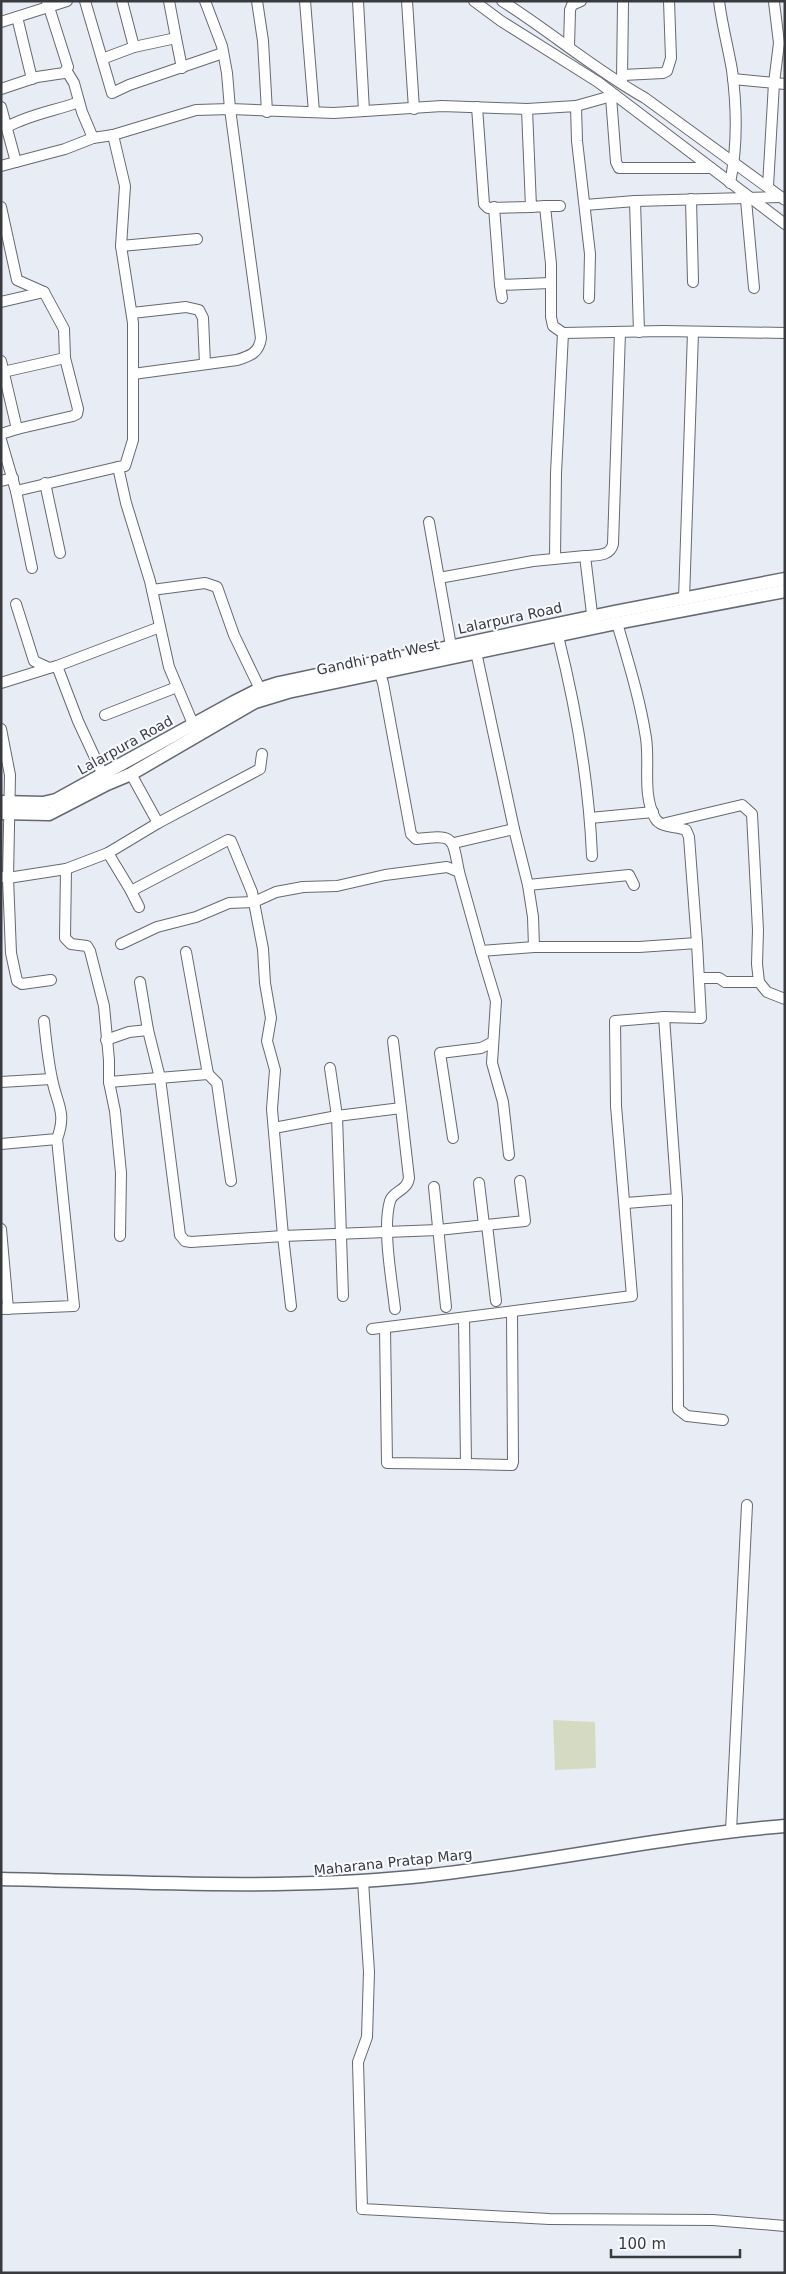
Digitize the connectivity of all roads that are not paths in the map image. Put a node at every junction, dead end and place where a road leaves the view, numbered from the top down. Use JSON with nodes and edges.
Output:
{"nodes":[{"id":1,"x":67,"y":1,"type":"edge"},
{"id":2,"x":85,"y":1,"type":"edge"},
{"id":3,"x":122,"y":1,"type":"edge"},
{"id":4,"x":168,"y":1,"type":"edge"},
{"id":5,"x":205,"y":1,"type":"edge"},
{"id":6,"x":257,"y":1,"type":"edge"},
{"id":7,"x":305,"y":1,"type":"edge"},
{"id":8,"x":358,"y":1,"type":"edge"},
{"id":9,"x":407,"y":1,"type":"edge"},
{"id":10,"x":474,"y":1,"type":"edge"},
{"id":11,"x":502,"y":1,"type":"edge"},
{"id":12,"x":581,"y":1,"type":"edge"},
{"id":13,"x":669,"y":1,"type":"edge"},
{"id":14,"x":719,"y":1,"type":"edge"},
{"id":15,"x":623,"y":2,"type":"edge"},
{"id":16,"x":774,"y":2,"type":"edge"},
{"id":17,"x":48,"y":4,"type":"edge"},
{"id":18,"x":17,"y":17,"type":"junction"},
{"id":19,"x":1,"y":22,"type":"edge"},
{"id":20,"x":176,"y":38,"type":"junction"},
{"id":21,"x":134,"y":46,"type":"junction"},
{"id":22,"x":569,"y":47,"type":"junction"},
{"id":23,"x":223,"y":53,"type":"junction"},
{"id":24,"x":102,"y":59,"type":"junction"},
{"id":25,"x":182,"y":68,"type":"junction"},
{"id":26,"x":66,"y":70,"type":"junction"},
{"id":27,"x":32,"y":79,"type":"junction"},
{"id":28,"x":732,"y":79,"type":"junction"},
{"id":29,"x":622,"y":80,"type":"junction"},
{"id":30,"x":779,"y":84,"type":"edge"},
{"id":31,"x":1,"y":89,"type":"edge"},
{"id":32,"x":615,"y":97,"type":"junction"},
{"id":33,"x":79,"y":102,"type":"junction"},
{"id":34,"x":576,"y":106,"type":"junction"},
{"id":35,"x":1,"y":107,"type":"edge"},
{"id":36,"x":477,"y":107,"type":"junction"},
{"id":37,"x":230,"y":108,"type":"junction"},
{"id":38,"x":414,"y":109,"type":"junction"},
{"id":39,"x":527,"y":109,"type":"junction"},
{"id":40,"x":364,"y":111,"type":"junction"},
{"id":41,"x":267,"y":112,"type":"junction"},
{"id":42,"x":314,"y":112,"type":"junction"},
{"id":43,"x":7,"y":127,"type":"junction"},
{"id":44,"x":113,"y":135,"type":"junction"},
{"id":45,"x":94,"y":138,"type":"junction"},
{"id":46,"x":16,"y":162,"type":"junction"},
{"id":47,"x":734,"y":162,"type":"junction"},
{"id":48,"x":1,"y":166,"type":"edge"},
{"id":49,"x":711,"y":168,"type":"junction"},
{"id":50,"x":730,"y":183,"type":"junction"},
{"id":51,"x":768,"y":186,"type":"junction"},
{"id":52,"x":783,"y":198,"type":"edge"},
{"id":53,"x":691,"y":199,"type":"junction"},
{"id":54,"x":749,"y":199,"type":"junction"},
{"id":55,"x":635,"y":201,"type":"junction"},
{"id":56,"x":585,"y":205,"type":"junction"},
{"id":57,"x":545,"y":206,"type":"junction"},
{"id":58,"x":560,"y":206,"type":"dead end"},
{"id":59,"x":1,"y":207,"type":"edge"},
{"id":60,"x":494,"y":207,"type":"junction"},
{"id":61,"x":531,"y":207,"type":"junction"},
{"id":62,"x":785,"y":224,"type":"edge"},
{"id":63,"x":197,"y":239,"type":"dead end"},
{"id":64,"x":121,"y":246,"type":"junction"},
{"id":65,"x":693,"y":282,"type":"dead end"},
{"id":66,"x":550,"y":283,"type":"junction"},
{"id":67,"x":500,"y":285,"type":"junction"},
{"id":68,"x":754,"y":288,"type":"dead end"},
{"id":69,"x":44,"y":292,"type":"junction"},
{"id":70,"x":502,"y":298,"type":"dead end"},
{"id":71,"x":590,"y":298,"type":"dead end"},
{"id":72,"x":1,"y":302,"type":"edge"},
{"id":73,"x":132,"y":313,"type":"junction"},
{"id":74,"x":620,"y":332,"type":"junction"},
{"id":75,"x":639,"y":332,"type":"junction"},
{"id":76,"x":693,"y":332,"type":"junction"},
{"id":77,"x":563,"y":333,"type":"junction"},
{"id":78,"x":785,"y":333,"type":"edge"},
{"id":79,"x":65,"y":358,"type":"junction"},
{"id":80,"x":205,"y":364,"type":"junction"},
{"id":81,"x":2,"y":366,"type":"edge"},
{"id":82,"x":133,"y":374,"type":"junction"},
{"id":83,"x":17,"y":429,"type":"junction"},
{"id":84,"x":1,"y":434,"type":"edge"},
{"id":85,"x":1,"y":440,"type":"edge"},
{"id":86,"x":118,"y":467,"type":"junction"},
{"id":87,"x":13,"y":478,"type":"junction"},
{"id":88,"x":1,"y":481,"type":"edge"},
{"id":89,"x":45,"y":483,"type":"junction"},
{"id":90,"x":16,"y":491,"type":"junction"},
{"id":91,"x":429,"y":522,"type":"dead end"},
{"id":92,"x":60,"y":553,"type":"dead end"},
{"id":93,"x":584,"y":556,"type":"junction"},
{"id":94,"x":555,"y":558,"type":"junction"},
{"id":95,"x":32,"y":568,"type":"dead end"},
{"id":96,"x":439,"y":578,"type":"junction"},
{"id":97,"x":785,"y":579,"type":"edge"},
{"id":98,"x":152,"y":590,"type":"junction"},
{"id":99,"x":785,"y":591,"type":"edge"},
{"id":100,"x":684,"y":599,"type":"junction"},
{"id":101,"x":16,"y":604,"type":"dead end"},
{"id":102,"x":593,"y":622,"type":"junction"},
{"id":103,"x":617,"y":623,"type":"junction"},
{"id":104,"x":160,"y":627,"type":"junction"},
{"id":105,"x":558,"y":636,"type":"junction"},
{"id":106,"x":451,"y":646,"type":"junction"},
{"id":107,"x":476,"y":652,"type":"junction"},
{"id":108,"x":53,"y":667,"type":"junction"},
{"id":109,"x":377,"y":667,"type":"junction"},
{"id":110,"x":1,"y":683,"type":"edge"},
{"id":111,"x":177,"y":687,"type":"junction"},
{"id":112,"x":260,"y":689,"type":"junction"},
{"id":113,"x":105,"y":715,"type":"dead end"},
{"id":114,"x":1,"y":729,"type":"edge"},
{"id":115,"x":195,"y":729,"type":"junction"},
{"id":116,"x":262,"y":754,"type":"dead end"},
{"id":117,"x":103,"y":774,"type":"junction"},
{"id":118,"x":131,"y":774,"type":"junction"},
{"id":119,"x":5,"y":808,"type":"edge"},
{"id":120,"x":653,"y":812,"type":"junction"},
{"id":121,"x":590,"y":818,"type":"junction"},
{"id":122,"x":158,"y":824,"type":"junction"},
{"id":123,"x":661,"y":824,"type":"junction"},
{"id":124,"x":514,"y":829,"type":"junction"},
{"id":125,"x":454,"y":843,"type":"junction"},
{"id":126,"x":108,"y":853,"type":"junction"},
{"id":127,"x":592,"y":856,"type":"dead end"},
{"id":128,"x":66,"y":870,"type":"junction"},
{"id":129,"x":459,"y":872,"type":"junction"},
{"id":130,"x":4,"y":877,"type":"edge"},
{"id":131,"x":528,"y":885,"type":"junction"},
{"id":132,"x":634,"y":885,"type":"dead end"},
{"id":133,"x":131,"y":891,"type":"junction"},
{"id":134,"x":254,"y":902,"type":"junction"},
{"id":135,"x":139,"y":907,"type":"dead end"},
{"id":136,"x":697,"y":943,"type":"junction"},
{"id":137,"x":121,"y":944,"type":"dead end"},
{"id":138,"x":534,"y":947,"type":"junction"},
{"id":139,"x":481,"y":951,"type":"junction"},
{"id":140,"x":186,"y":952,"type":"dead end"},
{"id":141,"x":700,"y":978,"type":"junction"},
{"id":142,"x":51,"y":980,"type":"dead end"},
{"id":143,"x":140,"y":982,"type":"dead end"},
{"id":144,"x":759,"y":982,"type":"junction"},
{"id":145,"x":785,"y":999,"type":"edge"},
{"id":146,"x":664,"y":1017,"type":"junction"},
{"id":147,"x":44,"y":1021,"type":"dead end"},
{"id":148,"x":148,"y":1030,"type":"junction"},
{"id":149,"x":106,"y":1040,"type":"junction"},
{"id":150,"x":392,"y":1041,"type":"dead end"},
{"id":151,"x":493,"y":1042,"type":"junction"},
{"id":152,"x":330,"y":1068,"type":"dead end"},
{"id":153,"x":208,"y":1074,"type":"junction"},
{"id":154,"x":160,"y":1078,"type":"junction"},
{"id":155,"x":51,"y":1079,"type":"junction"},
{"id":156,"x":1,"y":1082,"type":"edge"},
{"id":157,"x":109,"y":1082,"type":"junction"},
{"id":158,"x":401,"y":1108,"type":"junction"},
{"id":159,"x":338,"y":1116,"type":"junction"},
{"id":160,"x":274,"y":1128,"type":"junction"},
{"id":161,"x":453,"y":1138,"type":"dead end"},
{"id":162,"x":57,"y":1139,"type":"junction"},
{"id":163,"x":1,"y":1144,"type":"edge"},
{"id":164,"x":509,"y":1155,"type":"dead end"},
{"id":165,"x":230,"y":1181,"type":"dead end"},
{"id":166,"x":520,"y":1181,"type":"dead end"},
{"id":167,"x":479,"y":1183,"type":"dead end"},
{"id":168,"x":434,"y":1187,"type":"dead end"},
{"id":169,"x":677,"y":1199,"type":"junction"},
{"id":170,"x":626,"y":1203,"type":"junction"},
{"id":171,"x":486,"y":1225,"type":"junction"},
{"id":172,"x":1,"y":1229,"type":"edge"},
{"id":173,"x":438,"y":1230,"type":"junction"},
{"id":174,"x":388,"y":1233,"type":"junction"},
{"id":175,"x":342,"y":1234,"type":"junction"},
{"id":176,"x":120,"y":1236,"type":"dead end"},
{"id":177,"x":283,"y":1236,"type":"junction"},
{"id":178,"x":3,"y":1264,"type":"edge"},
{"id":179,"x":343,"y":1296,"type":"dead end"},
{"id":180,"x":496,"y":1301,"type":"dead end"},
{"id":181,"x":291,"y":1306,"type":"dead end"},
{"id":182,"x":446,"y":1307,"type":"dead end"},
{"id":183,"x":5,"y":1309,"type":"edge"},
{"id":184,"x":395,"y":1309,"type":"dead end"},
{"id":185,"x":512,"y":1312,"type":"junction"},
{"id":186,"x":464,"y":1318,"type":"junction"},
{"id":187,"x":384,"y":1328,"type":"junction"},
{"id":188,"x":372,"y":1330,"type":"dead end"},
{"id":189,"x":723,"y":1420,"type":"dead end"},
{"id":190,"x":466,"y":1464,"type":"junction"},
{"id":191,"x":747,"y":1504,"type":"dead end"},
{"id":192,"x":785,"y":1826,"type":"edge"},
{"id":193,"x":731,"y":1832,"type":"junction"},
{"id":194,"x":1,"y":1879,"type":"edge"},
{"id":195,"x":363,"y":1881,"type":"junction"},
{"id":196,"x":785,"y":2226,"type":"edge"}],
"edges":[{"from":1,"to":17,"type":"street"},
{"from":2,"to":24,"type":"street"},
{"from":3,"to":21,"type":"street"},
{"from":4,"to":20,"type":"street"},
{"from":5,"to":23,"type":"street"},
{"from":6,"to":41,"type":"street"},
{"from":7,"to":42,"type":"street"},
{"from":8,"to":40,"type":"street"},
{"from":9,"to":38,"type":"street"},
{"from":10,"to":32,"type":"street"},
{"from":11,"to":22,"type":"street"},
{"from":12,"to":22,"type":"street"},
{"from":13,"to":29,"type":"street"},
{"from":14,"to":28,"type":"street"},
{"from":15,"to":29,"type":"street"},
{"from":16,"to":30,"type":"street"},
{"from":17,"to":18,"type":"street"},
{"from":17,"to":26,"type":"street"},
{"from":18,"to":19,"type":"street"},
{"from":18,"to":27,"type":"street"},
{"from":20,"to":21,"type":"street"},
{"from":20,"to":25,"type":"street"},
{"from":21,"to":24,"type":"street"},
{"from":22,"to":29,"type":"street"},
{"from":23,"to":25,"type":"street"},
{"from":23,"to":37,"type":"street"},
{"from":24,"to":25,"type":"street"},
{"from":26,"to":27,"type":"street"},
{"from":26,"to":33,"type":"street"},
{"from":27,"to":31,"type":"street"},
{"from":28,"to":30,"type":"street"},
{"from":28,"to":47,"type":"street"},
{"from":29,"to":32,"type":"street"},
{"from":29,"to":47,"type":"street"},
{"from":30,"to":51,"type":"street"},
{"from":32,"to":34,"type":"street"},
{"from":32,"to":49,"type":"street"},
{"from":32,"to":49,"type":"street"},
{"from":33,"to":43,"type":"street"},
{"from":33,"to":45,"type":"street"},
{"from":34,"to":39,"type":"street"},
{"from":34,"to":56,"type":"street"},
{"from":35,"to":43,"type":"street"},
{"from":36,"to":38,"type":"street"},
{"from":36,"to":39,"type":"street"},
{"from":36,"to":60,"type":"street"},
{"from":37,"to":41,"type":"street"},
{"from":37,"to":44,"type":"street"},
{"from":37,"to":80,"type":"street"},
{"from":38,"to":40,"type":"street"},
{"from":39,"to":61,"type":"street"},
{"from":40,"to":42,"type":"street"},
{"from":41,"to":42,"type":"street"},
{"from":43,"to":46,"type":"street"},
{"from":44,"to":45,"type":"street"},
{"from":44,"to":64,"type":"street"},
{"from":45,"to":46,"type":"street"},
{"from":46,"to":48,"type":"street"},
{"from":47,"to":50,"type":"street"},
{"from":47,"to":51,"type":"street"},
{"from":49,"to":50,"type":"street"},
{"from":50,"to":54,"type":"street"},
{"from":51,"to":52,"type":"street"},
{"from":52,"to":54,"type":"street"},
{"from":53,"to":54,"type":"street"},
{"from":53,"to":55,"type":"street"},
{"from":53,"to":65,"type":"street"},
{"from":54,"to":62,"type":"street"},
{"from":54,"to":68,"type":"street"},
{"from":55,"to":56,"type":"street"},
{"from":55,"to":75,"type":"street"},
{"from":56,"to":71,"type":"street"},
{"from":57,"to":58,"type":"street"},
{"from":57,"to":61,"type":"street"},
{"from":57,"to":66,"type":"street"},
{"from":59,"to":69,"type":"street"},
{"from":60,"to":61,"type":"street"},
{"from":60,"to":67,"type":"street"},
{"from":63,"to":64,"type":"street"},
{"from":64,"to":73,"type":"street"},
{"from":66,"to":67,"type":"street"},
{"from":66,"to":77,"type":"street"},
{"from":67,"to":70,"type":"street"},
{"from":69,"to":72,"type":"street"},
{"from":69,"to":79,"type":"street"},
{"from":73,"to":80,"type":"street"},
{"from":73,"to":82,"type":"street"},
{"from":74,"to":75,"type":"street"},
{"from":74,"to":77,"type":"street"},
{"from":74,"to":93,"type":"street"},
{"from":75,"to":76,"type":"street"},
{"from":76,"to":78,"type":"street"},
{"from":76,"to":100,"type":"street"},
{"from":77,"to":94,"type":"street"},
{"from":79,"to":81,"type":"street"},
{"from":79,"to":83,"type":"street"},
{"from":80,"to":82,"type":"street"},
{"from":81,"to":83,"type":"street"},
{"from":82,"to":86,"type":"street"},
{"from":83,"to":84,"type":"street"},
{"from":85,"to":87,"type":"street"},
{"from":86,"to":89,"type":"street"},
{"from":86,"to":98,"type":"street"},
{"from":87,"to":88,"type":"street"},
{"from":87,"to":90,"type":"street"},
{"from":89,"to":90,"type":"street"},
{"from":89,"to":92,"type":"street"},
{"from":90,"to":95,"type":"street"},
{"from":91,"to":96,"type":"street"},
{"from":93,"to":94,"type":"street"},
{"from":93,"to":102,"type":"street"},
{"from":94,"to":96,"type":"street"},
{"from":96,"to":106,"type":"street"},
{"from":97,"to":100,"type":"street","name":"Lalarpura Road"},
{"from":98,"to":104,"type":"street"},
{"from":98,"to":112,"type":"street"},
{"from":99,"to":103,"type":"street","name":"Gandhi path West"},
{"from":100,"to":102,"type":"street","name":"Lalarpura Road"},
{"from":101,"to":108,"type":"street"},
{"from":102,"to":103,"type":"street","name":"Gandhi path West"},
{"from":102,"to":105,"type":"street","name":"Gandhi path West"},
{"from":102,"to":106,"type":"street","name":"Lalarpura Road"},
{"from":103,"to":120,"type":"street"},
{"from":104,"to":108,"type":"street"},
{"from":104,"to":111,"type":"street"},
{"from":105,"to":107,"type":"street","name":"Gandhi path West"},
{"from":105,"to":121,"type":"street"},
{"from":106,"to":109,"type":"street","name":"Lalarpura Road"},
{"from":107,"to":109,"type":"street","name":"Gandhi path West"},
{"from":107,"to":124,"type":"street"},
{"from":108,"to":110,"type":"street"},
{"from":108,"to":117,"type":"street"},
{"from":109,"to":112,"type":"street","name":"Lalarpura Road"},
{"from":109,"to":115,"type":"street","name":"Gandhi path West"},
{"from":109,"to":125,"type":"street"},
{"from":111,"to":113,"type":"street"},
{"from":111,"to":115,"type":"street"},
{"from":112,"to":115,"type":"street","name":"Lalarpura Road"},
{"from":114,"to":119,"type":"street"},
{"from":115,"to":117,"type":"street","name":"Lalarpura Road"},
{"from":115,"to":118,"type":"street","name":"Gandhi path West"},
{"from":116,"to":122,"type":"street"},
{"from":117,"to":119,"type":"street","name":"Lalarpura Road"},
{"from":118,"to":119,"type":"street","name":"Gandhi path West"},
{"from":118,"to":122,"type":"street"},
{"from":119,"to":130,"type":"street"},
{"from":120,"to":121,"type":"street"},
{"from":120,"to":123,"type":"street"},
{"from":121,"to":127,"type":"street"},
{"from":122,"to":126,"type":"street"},
{"from":123,"to":136,"type":"street"},
{"from":123,"to":144,"type":"street"},
{"from":124,"to":125,"type":"street"},
{"from":124,"to":131,"type":"street"},
{"from":125,"to":129,"type":"street"},
{"from":126,"to":128,"type":"street"},
{"from":126,"to":133,"type":"street"},
{"from":128,"to":130,"type":"street"},
{"from":128,"to":149,"type":"street"},
{"from":129,"to":134,"type":"street"},
{"from":129,"to":139,"type":"street"},
{"from":130,"to":142,"type":"street"},
{"from":131,"to":132,"type":"street"},
{"from":131,"to":138,"type":"street"},
{"from":133,"to":134,"type":"street"},
{"from":133,"to":135,"type":"street"},
{"from":134,"to":137,"type":"street"},
{"from":134,"to":160,"type":"street"},
{"from":136,"to":138,"type":"street"},
{"from":136,"to":141,"type":"street"},
{"from":138,"to":139,"type":"street"},
{"from":139,"to":151,"type":"street"},
{"from":140,"to":153,"type":"street"},
{"from":141,"to":144,"type":"street"},
{"from":141,"to":146,"type":"street"},
{"from":143,"to":148,"type":"street"},
{"from":144,"to":145,"type":"street"},
{"from":146,"to":169,"type":"street"},
{"from":146,"to":170,"type":"street"},
{"from":147,"to":155,"type":"street"},
{"from":148,"to":149,"type":"street"},
{"from":148,"to":154,"type":"street"},
{"from":149,"to":157,"type":"street"},
{"from":150,"to":158,"type":"street"},
{"from":151,"to":161,"type":"street"},
{"from":151,"to":164,"type":"street"},
{"from":152,"to":159,"type":"street"},
{"from":153,"to":154,"type":"street"},
{"from":153,"to":165,"type":"street"},
{"from":154,"to":157,"type":"street"},
{"from":154,"to":177,"type":"street"},
{"from":155,"to":156,"type":"street"},
{"from":155,"to":162,"type":"street"},
{"from":157,"to":176,"type":"street"},
{"from":158,"to":159,"type":"street"},
{"from":158,"to":174,"type":"street"},
{"from":159,"to":160,"type":"street"},
{"from":159,"to":175,"type":"street"},
{"from":160,"to":177,"type":"street"},
{"from":162,"to":163,"type":"street"},
{"from":162,"to":183,"type":"street"},
{"from":166,"to":171,"type":"street"},
{"from":167,"to":171,"type":"street"},
{"from":168,"to":173,"type":"street"},
{"from":169,"to":170,"type":"street"},
{"from":169,"to":189,"type":"street"},
{"from":170,"to":185,"type":"street"},
{"from":171,"to":173,"type":"street"},
{"from":171,"to":180,"type":"street"},
{"from":172,"to":178,"type":"street"},
{"from":173,"to":174,"type":"street"},
{"from":173,"to":182,"type":"street"},
{"from":174,"to":175,"type":"street"},
{"from":174,"to":184,"type":"street"},
{"from":175,"to":177,"type":"street"},
{"from":175,"to":179,"type":"street"},
{"from":177,"to":181,"type":"street"},
{"from":178,"to":183,"type":"street"},
{"from":185,"to":186,"type":"street"},
{"from":185,"to":190,"type":"street"},
{"from":186,"to":187,"type":"street"},
{"from":186,"to":190,"type":"street"},
{"from":187,"to":188,"type":"street"},
{"from":187,"to":190,"type":"street"},
{"from":191,"to":193,"type":"street"},
{"from":192,"to":193,"type":"street","name":"Maharana Pratap Marg"},
{"from":193,"to":195,"type":"street","name":"Maharana Pratap Marg"},
{"from":194,"to":195,"type":"street","name":"Maharana Pratap Marg"},
{"from":195,"to":196,"type":"street"}]}
